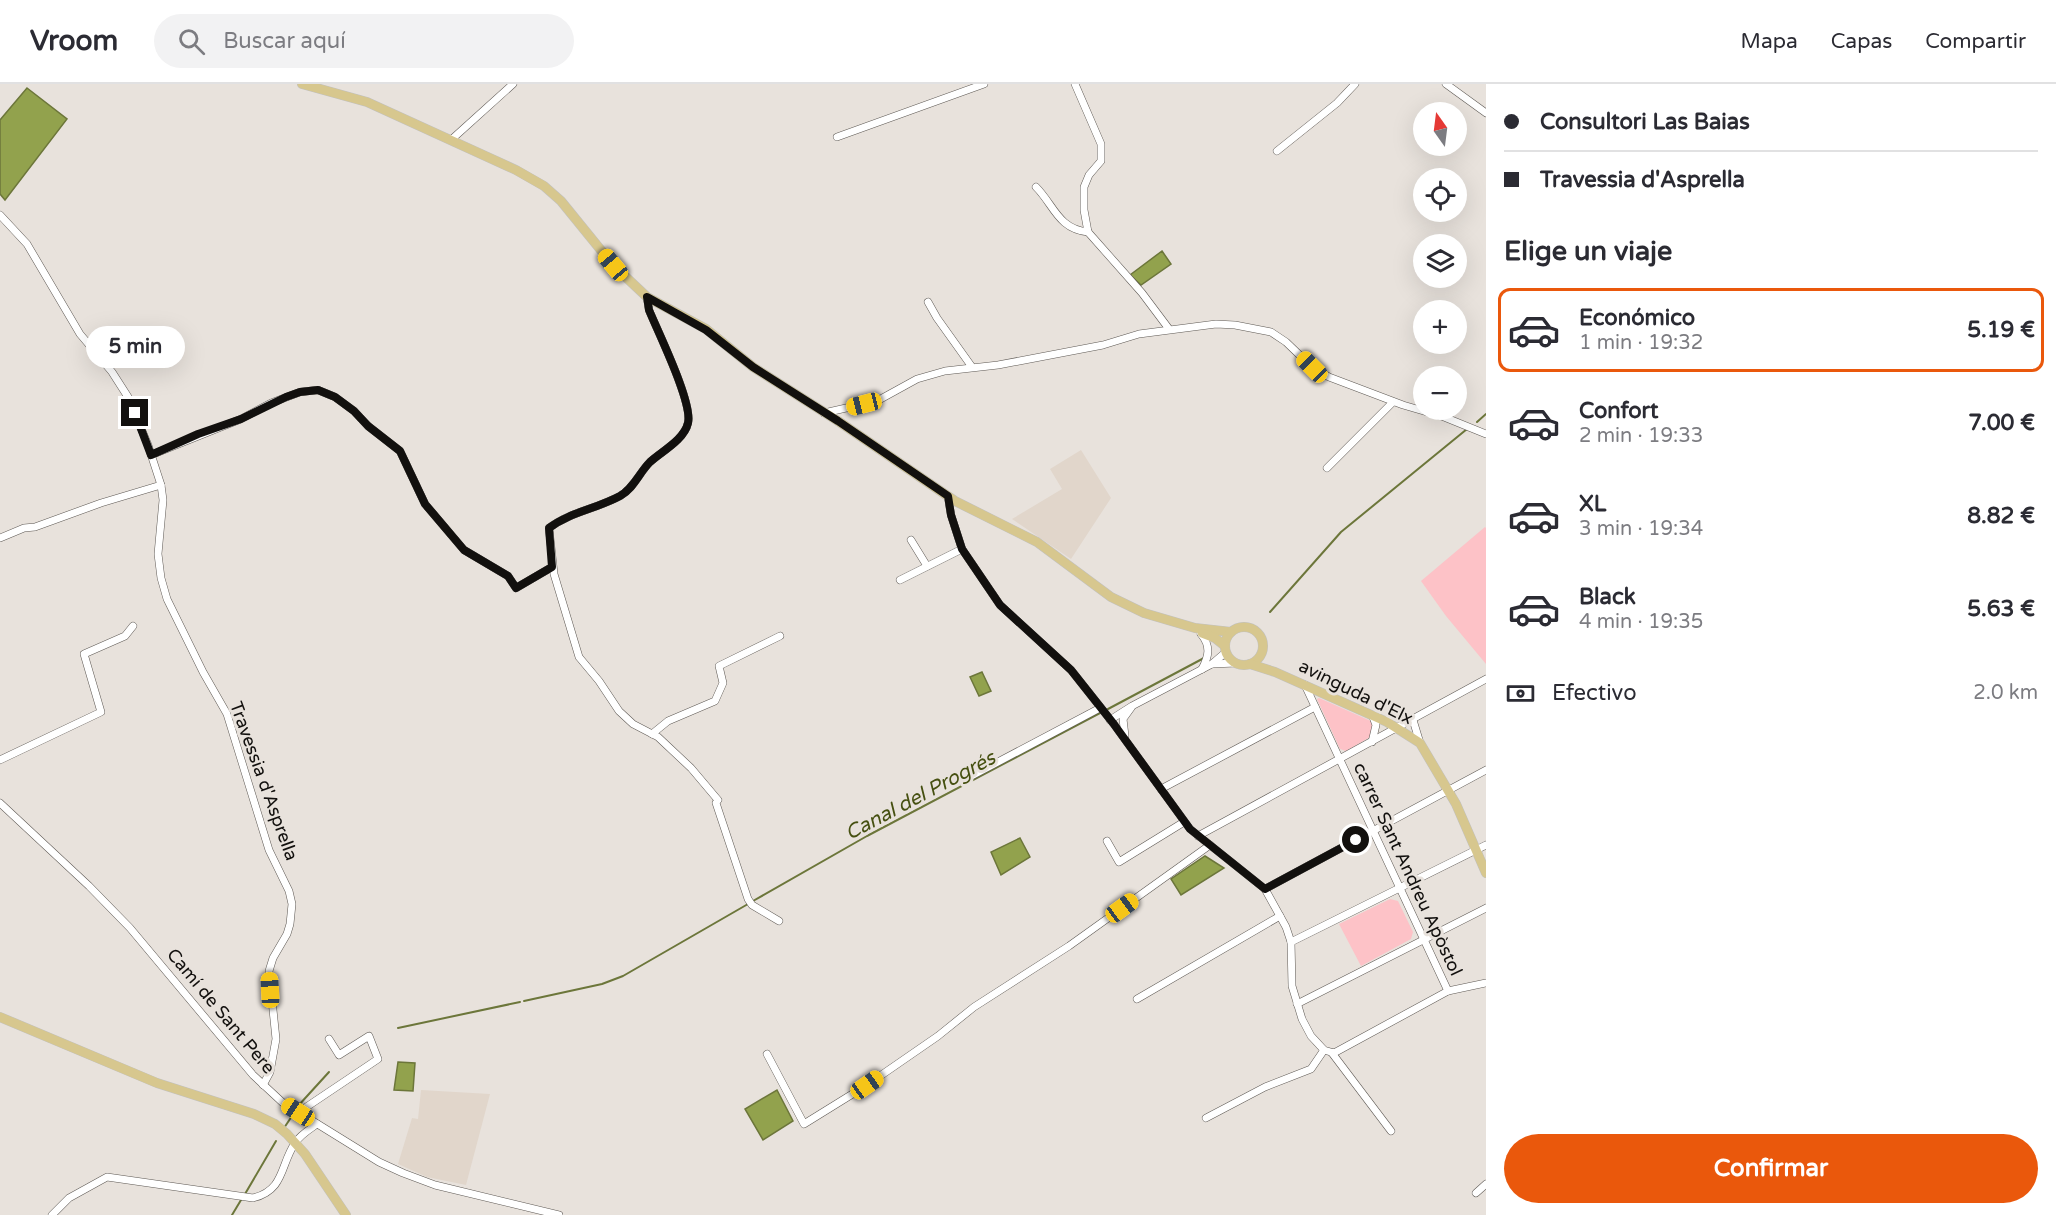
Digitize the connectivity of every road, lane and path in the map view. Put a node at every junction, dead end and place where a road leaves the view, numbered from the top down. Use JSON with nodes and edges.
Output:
{"nodes":[{"id":1,"x":302,"y":84,"type":"edge"},
{"id":2,"x":513,"y":84,"type":"edge"},
{"id":3,"x":984,"y":84,"type":"edge"},
{"id":4,"x":1075,"y":84,"type":"edge"},
{"id":5,"x":1355,"y":84,"type":"edge"},
{"id":6,"x":1446,"y":84,"type":"edge"},
{"id":7,"x":1486,"y":114,"type":"edge"},
{"id":8,"x":837,"y":137,"type":"dead end"},
{"id":9,"x":451,"y":140,"type":"junction"},
{"id":10,"x":1277,"y":151,"type":"dead end"},
{"id":11,"x":1036,"y":187,"type":"dead end"},
{"id":12,"x":0,"y":215,"type":"edge"},
{"id":13,"x":1088,"y":232,"type":"junction"},
{"id":14,"x":647,"y":297,"type":"junction"},
{"id":15,"x":928,"y":302,"type":"dead end"},
{"id":16,"x":1168,"y":329,"type":"junction"},
{"id":17,"x":972,"y":366,"type":"junction"},
{"id":18,"x":1394,"y":402,"type":"junction"},
{"id":19,"x":824,"y":413,"type":"junction"},
{"id":20,"x":1486,"y":434,"type":"edge"},
{"id":21,"x":151,"y":455,"type":"junction"},
{"id":22,"x":1327,"y":468,"type":"dead end"},
{"id":23,"x":161,"y":485,"type":"junction"},
{"id":24,"x":948,"y":496,"type":"junction"},
{"id":25,"x":0,"y":538,"type":"edge"},
{"id":26,"x":911,"y":540,"type":"dead end"},
{"id":27,"x":962,"y":549,"type":"junction"},
{"id":28,"x":927,"y":566,"type":"junction"},
{"id":29,"x":552,"y":567,"type":"junction"},
{"id":30,"x":900,"y":580,"type":"dead end"},
{"id":31,"x":133,"y":626,"type":"dead end"},
{"id":32,"x":1197,"y":630,"type":"junction"},
{"id":33,"x":1231,"y":632,"type":"junction"},
{"id":34,"x":780,"y":636,"type":"dead end"},
{"id":35,"x":1225,"y":649,"type":"junction"},
{"id":36,"x":1262,"y":652,"type":"junction"},
{"id":37,"x":1236,"y":663,"type":"junction"},
{"id":38,"x":1212,"y":664,"type":"junction"},
{"id":39,"x":1250,"y":664,"type":"junction"},
{"id":40,"x":1202,"y":669,"type":"junction"},
{"id":41,"x":1275,"y":672,"type":"junction"},
{"id":42,"x":1486,"y":680,"type":"edge"},
{"id":43,"x":1305,"y":685,"type":"junction"},
{"id":44,"x":1132,"y":706,"type":"junction"},
{"id":45,"x":1315,"y":707,"type":"junction"},
{"id":46,"x":1100,"y":708,"type":"junction"},
{"id":47,"x":1373,"y":717,"type":"junction"},
{"id":48,"x":1413,"y":720,"type":"junction"},
{"id":49,"x":1112,"y":722,"type":"junction"},
{"id":50,"x":1398,"y":728,"type":"junction"},
{"id":51,"x":652,"y":734,"type":"junction"},
{"id":52,"x":1126,"y":741,"type":"junction"},
{"id":53,"x":1372,"y":742,"type":"junction"},
{"id":54,"x":1420,"y":743,"type":"junction"},
{"id":55,"x":1340,"y":758,"type":"junction"},
{"id":56,"x":0,"y":760,"type":"edge"},
{"id":57,"x":1486,"y":770,"type":"edge"},
{"id":58,"x":962,"y":781,"type":"dead end"},
{"id":59,"x":1161,"y":789,"type":"junction"},
{"id":60,"x":1448,"y":790,"type":"junction"},
{"id":61,"x":0,"y":803,"type":"edge"},
{"id":62,"x":1184,"y":822,"type":"junction"},
{"id":63,"x":1374,"y":831,"type":"junction"},
{"id":64,"x":1198,"y":836,"type":"junction"},
{"id":65,"x":1107,"y":840,"type":"dead end"},
{"id":66,"x":1486,"y":844,"type":"edge"},
{"id":67,"x":1210,"y":845,"type":"junction"},
{"id":68,"x":1476,"y":850,"type":"junction"},
{"id":69,"x":1486,"y":873,"type":"edge"},
{"id":70,"x":1400,"y":888,"type":"junction"},
{"id":71,"x":1265,"y":889,"type":"junction"},
{"id":72,"x":1486,"y":908,"type":"edge"},
{"id":73,"x":1280,"y":916,"type":"junction"},
{"id":74,"x":779,"y":921,"type":"dead end"},
{"id":75,"x":1424,"y":939,"type":"junction"},
{"id":76,"x":1291,"y":942,"type":"junction"},
{"id":77,"x":1486,"y":983,"type":"edge"},
{"id":78,"x":1449,"y":992,"type":"junction"},
{"id":79,"x":1137,"y":999,"type":"dead end"},
{"id":80,"x":1297,"y":1004,"type":"junction"},
{"id":81,"x":0,"y":1017,"type":"edge"},
{"id":82,"x":329,"y":1038,"type":"dead end"},
{"id":83,"x":1324,"y":1050,"type":"junction"},
{"id":84,"x":1333,"y":1053,"type":"junction"},
{"id":85,"x":767,"y":1054,"type":"dead end"},
{"id":86,"x":263,"y":1085,"type":"junction"},
{"id":87,"x":298,"y":1112,"type":"junction"},
{"id":88,"x":1206,"y":1118,"type":"dead end"},
{"id":89,"x":317,"y":1124,"type":"junction"},
{"id":90,"x":1391,"y":1131,"type":"dead end"},
{"id":91,"x":296,"y":1142,"type":"junction"},
{"id":92,"x":1486,"y":1184,"type":"edge"},
{"id":93,"x":1476,"y":1193,"type":"dead end"},
{"id":94,"x":52,"y":1215,"type":"edge"},
{"id":95,"x":345,"y":1215,"type":"edge"},
{"id":96,"x":559,"y":1215,"type":"edge"}],
"edges":[{"from":1,"to":9,"type":"main road"},
{"from":2,"to":9,"type":"street"},
{"from":3,"to":8,"type":"street"},
{"from":4,"to":13,"type":"street"},
{"from":5,"to":10,"type":"street"},
{"from":6,"to":7,"type":"street"},
{"from":9,"to":14,"type":"main road"},
{"from":11,"to":13,"type":"street"},
{"from":12,"to":21,"type":"street","name":"Travessia d'Asprella"},
{"from":13,"to":16,"type":"street"},
{"from":14,"to":19,"type":"main road"},
{"from":14,"to":29,"type":"street"},
{"from":15,"to":17,"type":"street"},
{"from":16,"to":17,"type":"street"},
{"from":16,"to":18,"type":"street"},
{"from":17,"to":19,"type":"street"},
{"from":18,"to":20,"type":"street"},
{"from":18,"to":22,"type":"street"},
{"from":19,"to":24,"type":"main road"},
{"from":21,"to":23,"type":"street","name":"Travessia d'Asprella"},
{"from":21,"to":29,"type":"street"},
{"from":23,"to":25,"type":"street"},
{"from":23,"to":86,"type":"street","name":"Travessia d'Asprella"},
{"from":24,"to":27,"type":"street"},
{"from":24,"to":32,"type":"main road"},
{"from":26,"to":28,"type":"street"},
{"from":27,"to":28,"type":"street"},
{"from":27,"to":46,"type":"street"},
{"from":28,"to":30,"type":"street"},
{"from":29,"to":51,"type":"street"},
{"from":31,"to":56,"type":"street"},
{"from":32,"to":33,"type":"main road"},
{"from":32,"to":35,"type":"main road"},
{"from":32,"to":40,"type":"street"},
{"from":33,"to":35,"type":"main road"},
{"from":33,"to":36,"type":"main road"},
{"from":34,"to":51,"type":"street"},
{"from":35,"to":37,"type":"main road"},
{"from":35,"to":38,"type":"street"},
{"from":36,"to":39,"type":"main road"},
{"from":36,"to":41,"type":"main road","name":"avinguda d'Elx"},
{"from":37,"to":38,"type":"street"},
{"from":37,"to":39,"type":"main road"},
{"from":38,"to":40,"type":"street"},
{"from":39,"to":41,"type":"main road","name":"avinguda d'Elx"},
{"from":40,"to":44,"type":"street"},
{"from":41,"to":43,"type":"main road","name":"avinguda d'Elx"},
{"from":42,"to":48,"type":"street"},
{"from":43,"to":45,"type":"street","name":"carrer Sant Andreu Apòstol"},
{"from":43,"to":47,"type":"main road","name":"avinguda d'Elx"},
{"from":44,"to":49,"type":"street"},
{"from":44,"to":52,"type":"street"},
{"from":45,"to":55,"type":"street","name":"carrer Sant Andreu Apòstol"},
{"from":45,"to":59,"type":"street"},
{"from":46,"to":49,"type":"street"},
{"from":46,"to":58,"type":"street"},
{"from":47,"to":50,"type":"main road","name":"avinguda d'Elx"},
{"from":47,"to":53,"type":"street"},
{"from":48,"to":50,"type":"street"},
{"from":48,"to":54,"type":"street"},
{"from":49,"to":52,"type":"street"},
{"from":50,"to":53,"type":"street"},
{"from":50,"to":54,"type":"main road","name":"avinguda d'Elx"},
{"from":51,"to":74,"type":"street"},
{"from":52,"to":59,"type":"street"},
{"from":53,"to":55,"type":"street"},
{"from":54,"to":60,"type":"main road","name":"avinguda d'Elx"},
{"from":55,"to":63,"type":"street","name":"carrer Sant Andreu Apòstol"},
{"from":55,"to":64,"type":"street"},
{"from":57,"to":60,"type":"street"},
{"from":59,"to":62,"type":"street"},
{"from":60,"to":63,"type":"street"},
{"from":60,"to":68,"type":"main road","name":"avinguda d'Elx"},
{"from":61,"to":86,"type":"street","name":"Camí de Sant Pere"},
{"from":62,"to":64,"type":"street"},
{"from":62,"to":65,"type":"street"},
{"from":63,"to":70,"type":"street","name":"carrer Sant Andreu Apòstol"},
{"from":63,"to":71,"type":"street"},
{"from":64,"to":67,"type":"street"},
{"from":66,"to":68,"type":"street"},
{"from":67,"to":71,"type":"street"},
{"from":67,"to":85,"type":"street"},
{"from":68,"to":69,"type":"main road","name":"avinguda d'Elx"},
{"from":68,"to":70,"type":"street"},
{"from":70,"to":75,"type":"street","name":"carrer Sant Andreu Apòstol"},
{"from":70,"to":76,"type":"street"},
{"from":71,"to":73,"type":"street"},
{"from":72,"to":75,"type":"street"},
{"from":73,"to":76,"type":"street"},
{"from":73,"to":79,"type":"street"},
{"from":75,"to":78,"type":"street","name":"carrer Sant Andreu Apòstol"},
{"from":75,"to":80,"type":"street"},
{"from":76,"to":80,"type":"street"},
{"from":77,"to":78,"type":"street"},
{"from":78,"to":84,"type":"street"},
{"from":80,"to":83,"type":"street"},
{"from":81,"to":91,"type":"main road"},
{"from":82,"to":87,"type":"street"},
{"from":83,"to":84,"type":"street"},
{"from":83,"to":88,"type":"street"},
{"from":84,"to":90,"type":"street"},
{"from":86,"to":87,"type":"street","name":"Camí de Sant Pere"},
{"from":87,"to":89,"type":"street","name":"Camí de Sant Pere"},
{"from":89,"to":91,"type":"street"},
{"from":89,"to":96,"type":"street","name":"Camí de Sant Pere"},
{"from":91,"to":94,"type":"street"},
{"from":91,"to":95,"type":"main road"},
{"from":92,"to":93,"type":"street"}]}
